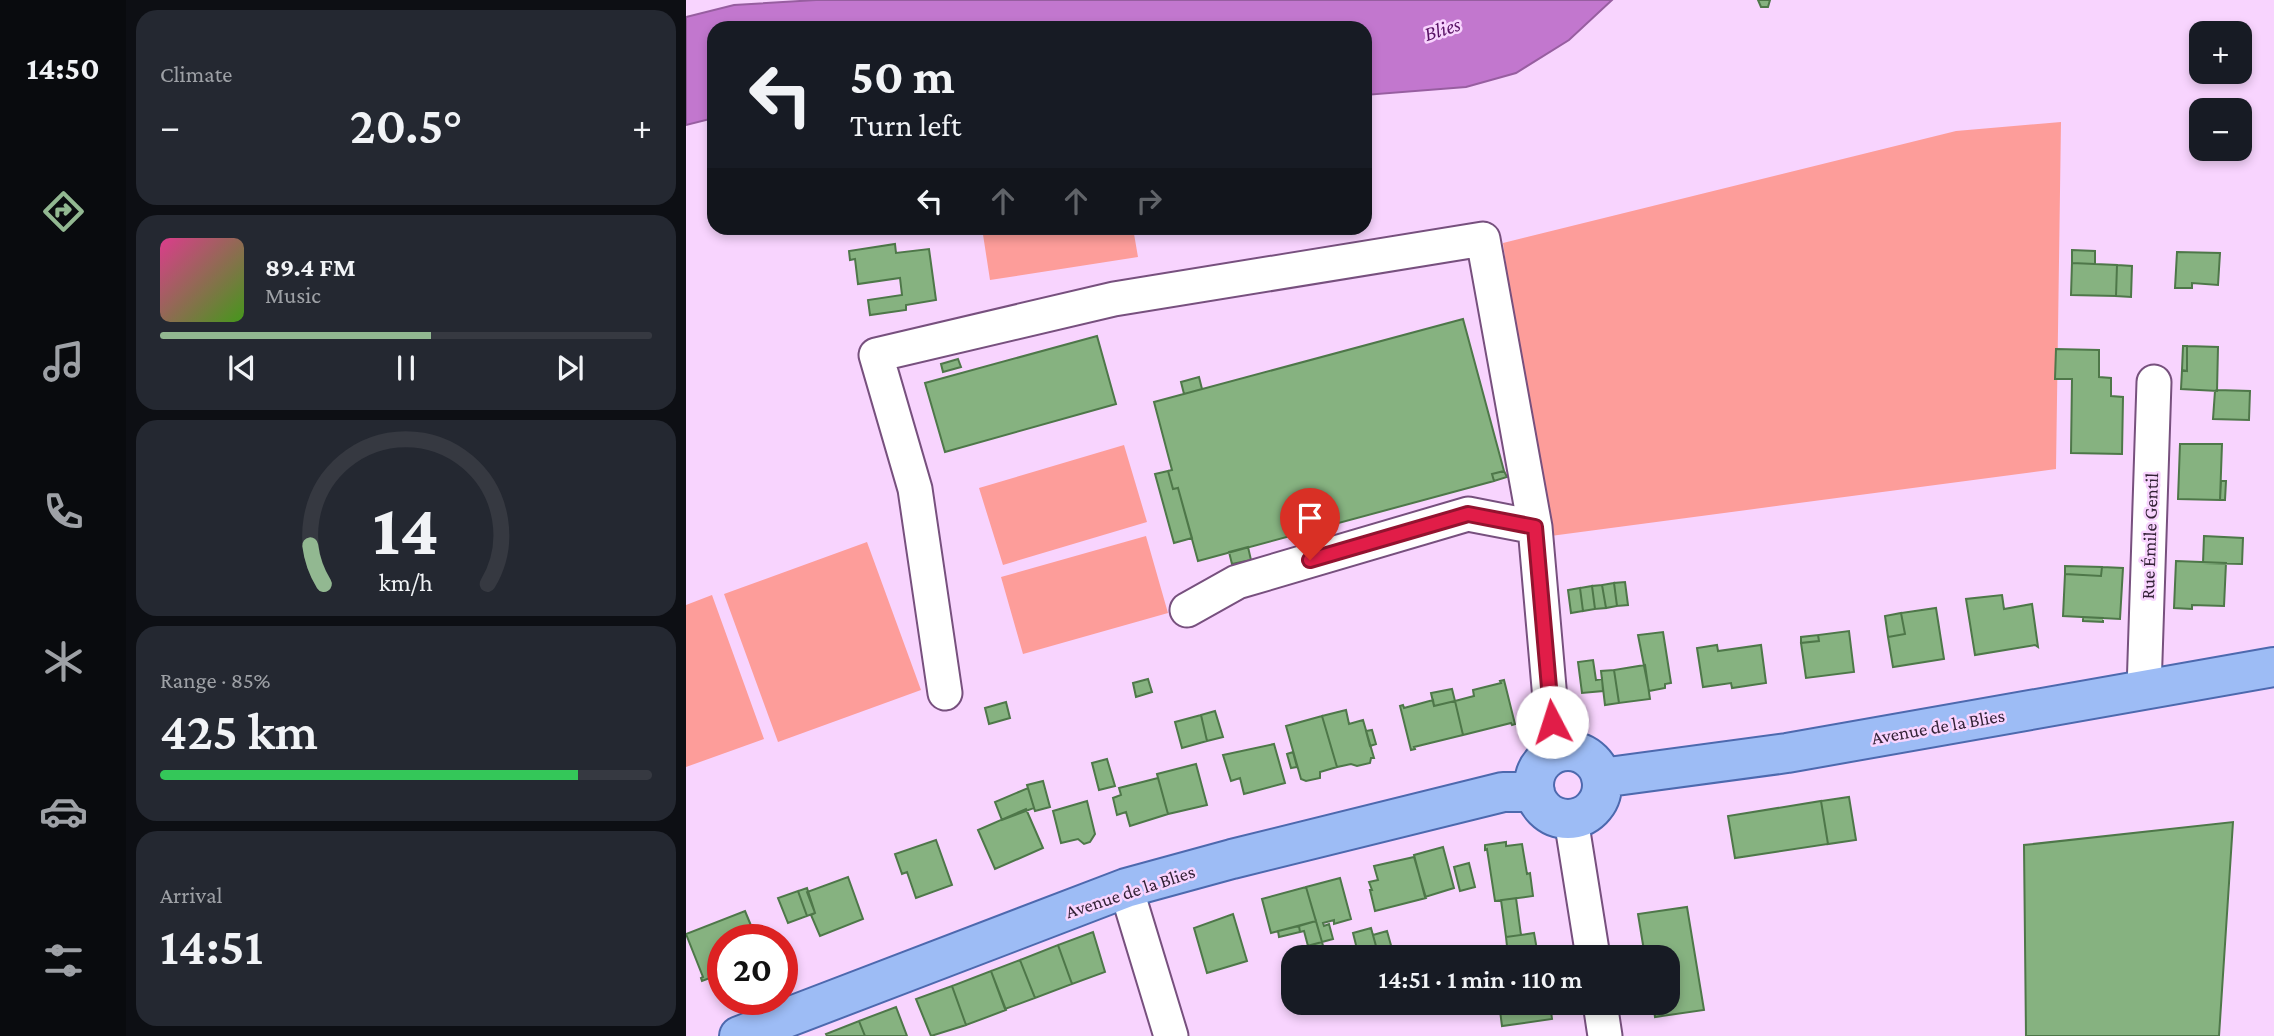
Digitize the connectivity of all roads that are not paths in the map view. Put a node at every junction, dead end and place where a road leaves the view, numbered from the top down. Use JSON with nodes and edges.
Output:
{"nodes":[{"id":1,"x":2154,"y":382,"type":"dead end"},
{"id":2,"x":1535,"y":527,"type":"junction"},
{"id":3,"x":1187,"y":610,"type":"dead end"},
{"id":4,"x":2274,"y":667,"type":"edge"},
{"id":5,"x":2144,"y":690,"type":"junction"},
{"id":6,"x":945,"y":693,"type":"dead end"},
{"id":7,"x":1563,"y":751,"type":"junction"},
{"id":8,"x":1601,"y":778,"type":"junction"},
{"id":9,"x":1535,"y":792,"type":"junction"},
{"id":10,"x":1571,"y":819,"type":"junction"},
{"id":11,"x":1126,"y":888,"type":"junction"},
{"id":12,"x":1591,"y":945,"type":"edge"},
{"id":13,"x":1602,"y":1015,"type":"edge"},
{"id":14,"x":739,"y":1036,"type":"edge"},
{"id":15,"x":1171,"y":1036,"type":"edge"},
{"id":16,"x":1605,"y":1036,"type":"edge"}],
"edges":[{"from":1,"to":5,"type":"street","name":"Rue Émile Gentil"},
{"from":2,"to":3,"type":"street"},
{"from":2,"to":6,"type":"street"},
{"from":2,"to":7,"type":"street"},
{"from":4,"to":5,"type":"main road","name":"Avenue de la Blies"},
{"from":5,"to":8,"type":"main road","name":"Avenue de la Blies"},
{"from":7,"to":8,"type":"main road"},
{"from":7,"to":9,"type":"main road"},
{"from":8,"to":10,"type":"main road"},
{"from":9,"to":10,"type":"main road"},
{"from":9,"to":11,"type":"main road","name":"Avenue de la Blies"},
{"from":10,"to":12,"type":"street"},
{"from":11,"to":14,"type":"main road","name":"Avenue de la Blies"},
{"from":11,"to":15,"type":"street"},
{"from":13,"to":16,"type":"street"}]}
